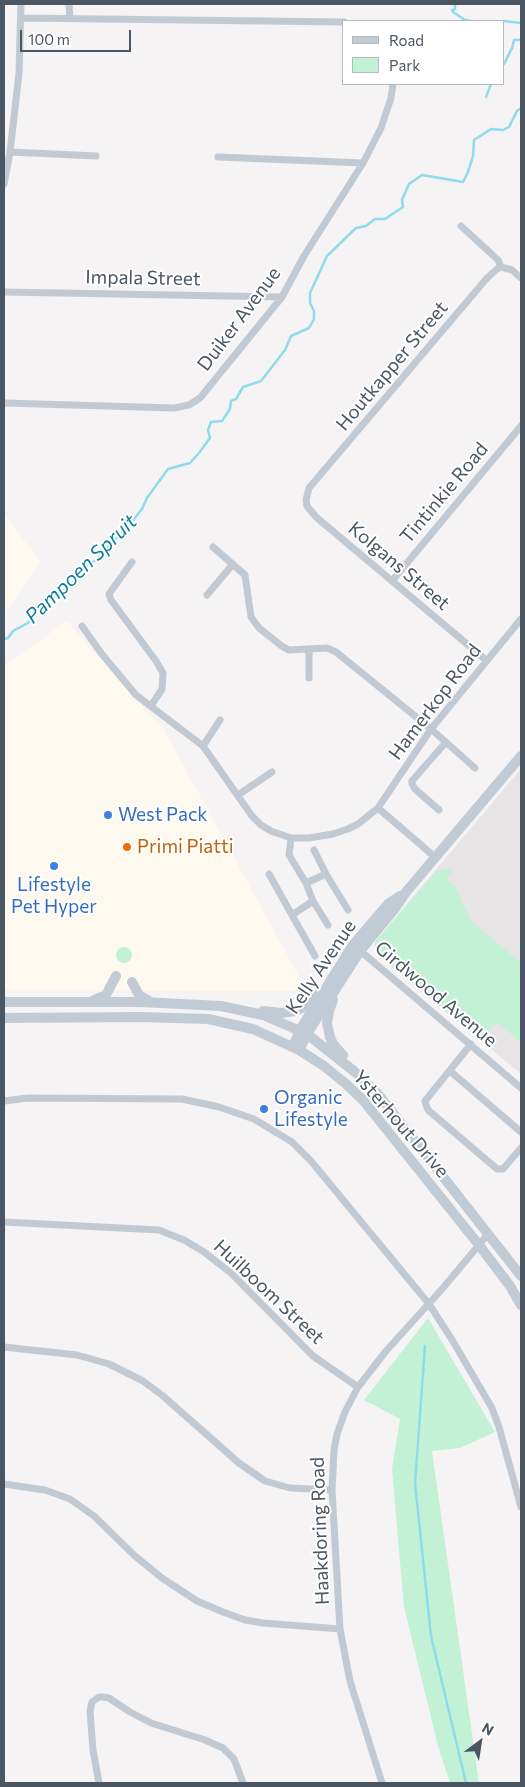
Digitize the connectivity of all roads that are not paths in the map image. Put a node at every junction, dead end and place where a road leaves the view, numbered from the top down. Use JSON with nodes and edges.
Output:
{"nodes":[{"id":1,"x":21,"y":4,"type":"edge"},
{"id":2,"x":69,"y":4,"type":"edge"},
{"id":3,"x":21,"y":18,"type":"junction"},
{"id":4,"x":70,"y":19,"type":"junction"},
{"id":5,"x":342,"y":22,"type":"edge"},
{"id":6,"x":393,"y":85,"type":"edge"},
{"id":7,"x":10,"y":152,"type":"junction"},
{"id":8,"x":96,"y":156,"type":"dead end"},
{"id":9,"x":218,"y":157,"type":"dead end"},
{"id":10,"x":363,"y":163,"type":"junction"},
{"id":11,"x":4,"y":184,"type":"edge"},
{"id":12,"x":461,"y":226,"type":"dead end"},
{"id":13,"x":501,"y":267,"type":"junction"},
{"id":14,"x":521,"y":278,"type":"edge"},
{"id":15,"x":4,"y":292,"type":"edge"},
{"id":16,"x":282,"y":297,"type":"junction"},
{"id":17,"x":4,"y":403,"type":"edge"},
{"id":18,"x":521,"y":426,"type":"edge"},
{"id":19,"x":309,"y":488,"type":"joint"},
{"id":20,"x":213,"y":547,"type":"dead end"},
{"id":21,"x":132,"y":562,"type":"dead end"},
{"id":22,"x":233,"y":564,"type":"junction"},
{"id":23,"x":392,"y":581,"type":"junction"},
{"id":24,"x":206,"y":595,"type":"dead end"},
{"id":25,"x":521,"y":619,"type":"edge"},
{"id":26,"x":82,"y":626,"type":"dead end"},
{"id":27,"x":309,"y":650,"type":"junction"},
{"id":28,"x":486,"y":660,"type":"junction"},
{"id":29,"x":309,"y":678,"type":"dead end"},
{"id":30,"x":150,"y":706,"type":"junction"},
{"id":31,"x":220,"y":720,"type":"dead end"},
{"id":32,"x":431,"y":729,"type":"junction"},
{"id":33,"x":446,"y":742,"type":"junction"},
{"id":34,"x":203,"y":746,"type":"junction"},
{"id":35,"x":521,"y":756,"type":"edge"},
{"id":36,"x":475,"y":768,"type":"dead end"},
{"id":37,"x":272,"y":772,"type":"dead end"},
{"id":38,"x":238,"y":795,"type":"junction"},
{"id":39,"x":378,"y":808,"type":"junction"},
{"id":40,"x":439,"y":810,"type":"dead end"},
{"id":41,"x":291,"y":838,"type":"junction"},
{"id":42,"x":314,"y":850,"type":"dead end"},
{"id":43,"x":435,"y":857,"type":"junction"},
{"id":44,"x":269,"y":874,"type":"dead end"},
{"id":45,"x":326,"y":874,"type":"junction"},
{"id":46,"x":306,"y":883,"type":"junction"},
{"id":47,"x":313,"y":901,"type":"junction"},
{"id":48,"x":348,"y":910,"type":"dead end"},
{"id":49,"x":292,"y":915,"type":"junction"},
{"id":50,"x":328,"y":925,"type":"dead end"},
{"id":51,"x":356,"y":948,"type":"junction"},
{"id":52,"x":315,"y":956,"type":"dead end"},
{"id":53,"x":341,"y":971,"type":"junction"},
{"id":54,"x":116,"y":976,"type":"dead end"},
{"id":55,"x":132,"y":982,"type":"dead end"},
{"id":56,"x":4,"y":1002,"type":"edge"},
{"id":57,"x":84,"y":1002,"type":"junction"},
{"id":58,"x":152,"y":1003,"type":"junction"},
{"id":59,"x":237,"y":1008,"type":"junction"},
{"id":60,"x":4,"y":1018,"type":"edge"},
{"id":61,"x":304,"y":1032,"type":"junction"},
{"id":62,"x":471,"y":1044,"type":"junction"},
{"id":63,"x":296,"y":1048,"type":"junction"},
{"id":64,"x":450,"y":1071,"type":"junction"},
{"id":65,"x":355,"y":1072,"type":"junction"},
{"id":66,"x":521,"y":1088,"type":"edge"},
{"id":67,"x":4,"y":1101,"type":"edge"},
{"id":68,"x":521,"y":1132,"type":"edge"},
{"id":69,"x":521,"y":1148,"type":"edge"},
{"id":70,"x":4,"y":1222,"type":"edge"},
{"id":71,"x":488,"y":1234,"type":"junction"},
{"id":72,"x":479,"y":1245,"type":"junction"},
{"id":73,"x":521,"y":1276,"type":"edge"},
{"id":74,"x":429,"y":1304,"type":"junction"},
{"id":75,"x":521,"y":1305,"type":"edge"},
{"id":76,"x":4,"y":1347,"type":"edge"},
{"id":77,"x":358,"y":1387,"type":"junction"},
{"id":78,"x":4,"y":1484,"type":"edge"},
{"id":79,"x":332,"y":1490,"type":"junction"},
{"id":80,"x":521,"y":1507,"type":"edge"},
{"id":81,"x":340,"y":1629,"type":"junction"},
{"id":82,"x":99,"y":1783,"type":"edge"},
{"id":83,"x":243,"y":1783,"type":"edge"},
{"id":84,"x":382,"y":1783,"type":"edge"}],
"edges":[{"from":1,"to":3,"type":"street"},
{"from":2,"to":4,"type":"street"},
{"from":3,"to":4,"type":"street"},
{"from":3,"to":7,"type":"street"},
{"from":4,"to":5,"type":"street"},
{"from":6,"to":10,"type":"street","name":"Duiker Avenue"},
{"from":7,"to":8,"type":"street"},
{"from":7,"to":11,"type":"street"},
{"from":9,"to":10,"type":"street"},
{"from":10,"to":16,"type":"street","name":"Duiker Avenue"},
{"from":12,"to":13,"type":"street"},
{"from":13,"to":14,"type":"street"},
{"from":13,"to":19,"type":"street","name":"Houtkapper Street"},
{"from":15,"to":16,"type":"street","name":"Impala Street"},
{"from":16,"to":17,"type":"street","name":"Duiker Avenue"},
{"from":18,"to":23,"type":"street","name":"Tintinkie Road"},
{"from":19,"to":23,"type":"street","name":"Kolgans Street"},
{"from":20,"to":22,"type":"street"},
{"from":21,"to":30,"type":"street"},
{"from":22,"to":24,"type":"street"},
{"from":22,"to":27,"type":"street"},
{"from":23,"to":28,"type":"street","name":"Kolgans Street"},
{"from":25,"to":28,"type":"street","name":"Hamerkop Road"},
{"from":26,"to":30,"type":"street"},
{"from":27,"to":29,"type":"street"},
{"from":27,"to":32,"type":"street"},
{"from":28,"to":32,"type":"street","name":"Hamerkop Road"},
{"from":30,"to":34,"type":"street"},
{"from":31,"to":34,"type":"street"},
{"from":32,"to":33,"type":"street"},
{"from":32,"to":39,"type":"street","name":"Hamerkop Road"},
{"from":33,"to":36,"type":"street"},
{"from":33,"to":40,"type":"street"},
{"from":34,"to":38,"type":"street"},
{"from":35,"to":43,"type":"main road","name":"Kelly Avenue"},
{"from":37,"to":38,"type":"street"},
{"from":38,"to":41,"type":"street"},
{"from":39,"to":41,"type":"street","name":"Hamerkop Road"},
{"from":39,"to":43,"type":"street"},
{"from":41,"to":46,"type":"street"},
{"from":42,"to":45,"type":"street"},
{"from":43,"to":51,"type":"main road","name":"Kelly Avenue"},
{"from":44,"to":49,"type":"street"},
{"from":45,"to":46,"type":"street"},
{"from":45,"to":48,"type":"street"},
{"from":46,"to":47,"type":"street"},
{"from":47,"to":49,"type":"street"},
{"from":47,"to":50,"type":"street"},
{"from":49,"to":52,"type":"street"},
{"from":51,"to":53,"type":"main road","name":"Kelly Avenue"},
{"from":51,"to":62,"type":"street","name":"Girdwood Avenue"},
{"from":53,"to":59,"type":"main road"},
{"from":53,"to":61,"type":"main road","name":"Kelly Avenue"},
{"from":53,"to":65,"type":"main road"},
{"from":54,"to":57,"type":"main road"},
{"from":55,"to":58,"type":"main road"},
{"from":56,"to":57,"type":"main road","name":"Ysterhout Drive"},
{"from":57,"to":58,"type":"main road","name":"Ysterhout Drive"},
{"from":58,"to":59,"type":"main road","name":"Ysterhout Drive"},
{"from":59,"to":61,"type":"main road","name":"Ysterhout Drive"},
{"from":60,"to":63,"type":"main road","name":"Ysterhout Drive"},
{"from":61,"to":63,"type":"main road","name":"Kelly Avenue"},
{"from":61,"to":65,"type":"main road","name":"Ysterhout Drive"},
{"from":62,"to":64,"type":"street"},
{"from":62,"to":66,"type":"street","name":"Girdwood Avenue"},
{"from":63,"to":72,"type":"main road","name":"Ysterhout Drive"},
{"from":64,"to":68,"type":"street"},
{"from":64,"to":69,"type":"street"},
{"from":65,"to":71,"type":"main road","name":"Ysterhout Drive"},
{"from":67,"to":74,"type":"street"},
{"from":70,"to":77,"type":"street","name":"Huilboom Street"},
{"from":71,"to":72,"type":"street","name":"Haakdoring Road"},
{"from":71,"to":73,"type":"main road","name":"Ysterhout Drive"},
{"from":72,"to":74,"type":"street","name":"Haakdoring Road"},
{"from":72,"to":75,"type":"main road","name":"Ysterhout Drive"},
{"from":74,"to":77,"type":"street","name":"Haakdoring Road"},
{"from":74,"to":80,"type":"street"},
{"from":76,"to":79,"type":"street"},
{"from":77,"to":79,"type":"street","name":"Haakdoring Road"},
{"from":78,"to":81,"type":"street"},
{"from":79,"to":81,"type":"street","name":"Haakdoring Road"},
{"from":81,"to":84,"type":"street","name":"Haakdoring Road"},
{"from":82,"to":83,"type":"street"}]}
